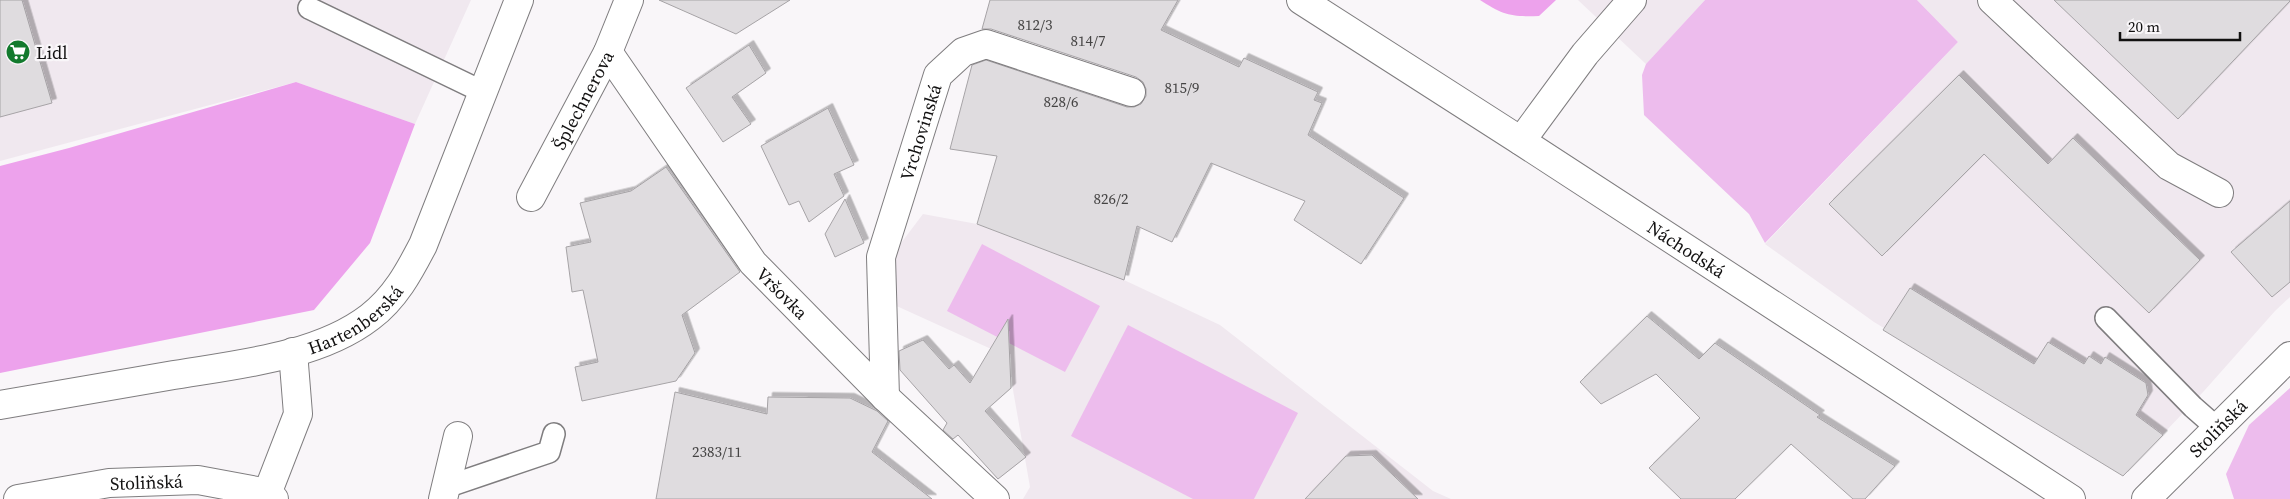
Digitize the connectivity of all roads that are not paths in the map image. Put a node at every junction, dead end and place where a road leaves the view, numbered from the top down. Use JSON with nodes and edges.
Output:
{"nodes":[{"id":1,"x":519,"y":0,"type":"edge"},
{"id":2,"x":630,"y":0,"type":"edge"},
{"id":3,"x":1301,"y":0,"type":"edge"},
{"id":4,"x":1632,"y":0,"type":"edge"},
{"id":5,"x":1992,"y":0,"type":"edge"},
{"id":6,"x":309,"y":8,"type":"dead end"},
{"id":7,"x":608,"y":52,"type":"junction"},
{"id":8,"x":483,"y":92,"type":"junction"},
{"id":9,"x":1131,"y":92,"type":"dead end"},
{"id":10,"x":1521,"y":141,"type":"junction"},
{"id":11,"x":2219,"y":193,"type":"dead end"},
{"id":12,"x":531,"y":198,"type":"dead end"},
{"id":13,"x":2106,"y":318,"type":"dead end"},
{"id":14,"x":293,"y":352,"type":"junction"},
{"id":15,"x":2290,"y":356,"type":"edge"},
{"id":16,"x":885,"y":397,"type":"junction"},
{"id":17,"x":0,"y":405,"type":"edge"},
{"id":18,"x":2218,"y":429,"type":"junction"},
{"id":19,"x":554,"y":434,"type":"dead end"},
{"id":20,"x":458,"y":436,"type":"dead end"},
{"id":21,"x":444,"y":493,"type":"edge"},
{"id":22,"x":269,"y":497,"type":"edge"},
{"id":23,"x":18,"y":499,"type":"edge"},
{"id":24,"x":995,"y":499,"type":"edge"},
{"id":25,"x":2071,"y":499,"type":"edge"},
{"id":26,"x":2146,"y":499,"type":"edge"}],
"edges":[{"from":1,"to":8,"type":"street","name":"Hartenberská"},
{"from":2,"to":7,"type":"street","name":"Šplechnerova"},
{"from":3,"to":10,"type":"street","name":"Náchodská"},
{"from":4,"to":10,"type":"street"},
{"from":5,"to":11,"type":"street"},
{"from":6,"to":8,"type":"lane"},
{"from":7,"to":12,"type":"street","name":"Šplechnerova"},
{"from":7,"to":16,"type":"street","name":"Vršovka"},
{"from":8,"to":14,"type":"street","name":"Hartenberská"},
{"from":9,"to":16,"type":"street","name":"Vrchovinská"},
{"from":10,"to":25,"type":"street","name":"Náchodská"},
{"from":13,"to":18,"type":"lane"},
{"from":14,"to":17,"type":"street","name":"Hartenberská"},
{"from":14,"to":22,"type":"street"},
{"from":15,"to":18,"type":"street","name":"Stoliňská"},
{"from":16,"to":24,"type":"street","name":"Vršovka"},
{"from":18,"to":26,"type":"street","name":"Stoliňská"},
{"from":19,"to":21,"type":"lane"},
{"from":20,"to":21,"type":"street"},
{"from":22,"to":23,"type":"street","name":"Stoliňská"}]}
